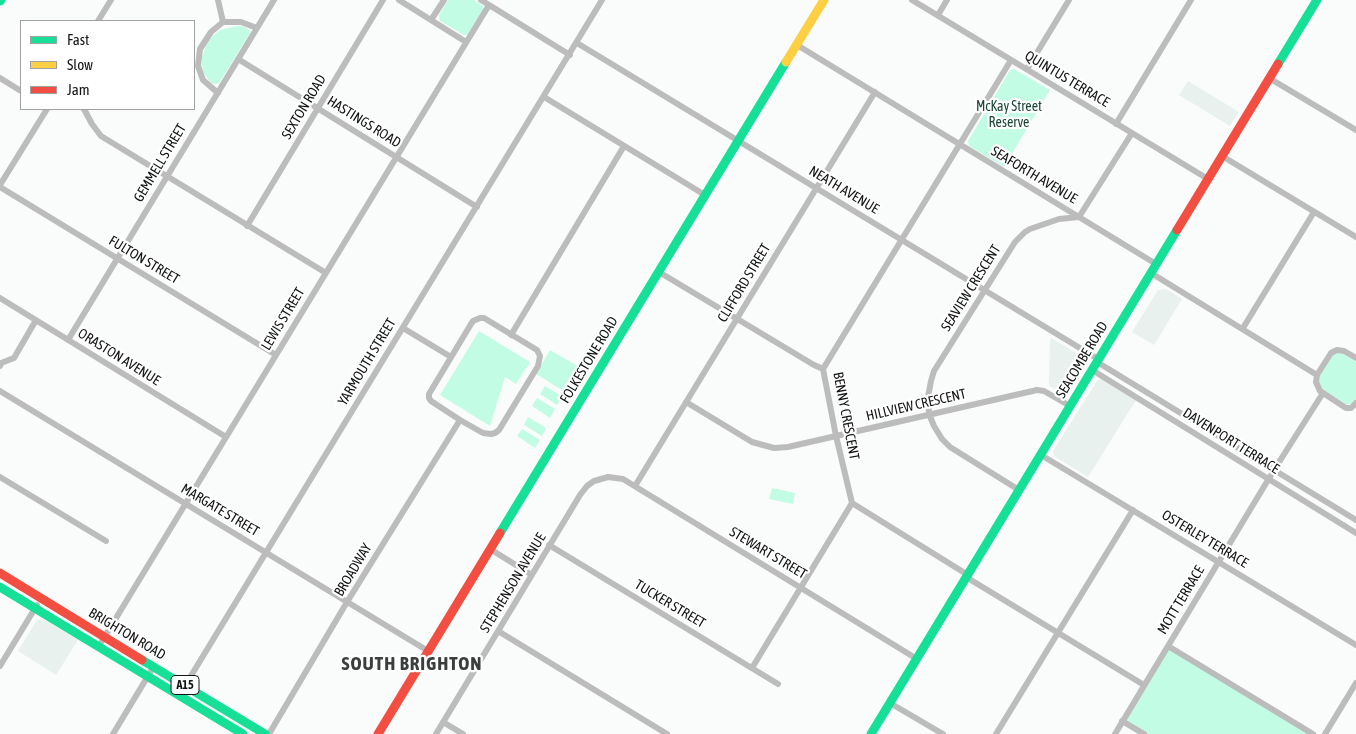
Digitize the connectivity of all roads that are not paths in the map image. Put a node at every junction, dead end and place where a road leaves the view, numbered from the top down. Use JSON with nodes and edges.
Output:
{"nodes":[{"id":1,"x":111,"y":0,"type":"edge"},
{"id":2,"x":218,"y":0,"type":"edge"},
{"id":3,"x":274,"y":0,"type":"edge"},
{"id":4,"x":383,"y":0,"type":"edge"},
{"id":5,"x":399,"y":0,"type":"edge"},
{"id":6,"x":444,"y":0,"type":"edge"},
{"id":7,"x":481,"y":0,"type":"edge"},
{"id":8,"x":602,"y":0,"type":"edge"},
{"id":9,"x":824,"y":0,"type":"edge"},
{"id":10,"x":912,"y":0,"type":"edge"},
{"id":11,"x":947,"y":0,"type":"edge"},
{"id":12,"x":1069,"y":0,"type":"edge"},
{"id":13,"x":1191,"y":0,"type":"edge"},
{"id":14,"x":1317,"y":0,"type":"edge"},
{"id":15,"x":489,"y":5,"type":"junction"},
{"id":16,"x":938,"y":15,"type":"junction"},
{"id":17,"x":99,"y":20,"type":"edge"},
{"id":18,"x":431,"y":20,"type":"junction"},
{"id":19,"x":224,"y":22,"type":"junction"},
{"id":20,"x":257,"y":28,"type":"junction"},
{"id":21,"x":466,"y":42,"type":"junction"},
{"id":22,"x":577,"y":42,"type":"junction"},
{"id":23,"x":797,"y":45,"type":"junction"},
{"id":24,"x":570,"y":55,"type":"junction"},
{"id":25,"x":238,"y":59,"type":"junction"},
{"id":26,"x":1011,"y":60,"type":"junction"},
{"id":27,"x":196,"y":67,"type":"edge"},
{"id":28,"x":1027,"y":69,"type":"junction"},
{"id":29,"x":0,"y":78,"type":"edge"},
{"id":30,"x":1269,"y":78,"type":"junction"},
{"id":31,"x":20,"y":90,"type":"edge"},
{"id":32,"x":874,"y":92,"type":"junction"},
{"id":33,"x":218,"y":93,"type":"junction"},
{"id":34,"x":544,"y":97,"type":"junction"},
{"id":35,"x":318,"y":108,"type":"junction"},
{"id":36,"x":46,"y":110,"type":"edge"},
{"id":37,"x":85,"y":110,"type":"edge"},
{"id":38,"x":1116,"y":124,"type":"junction"},
{"id":39,"x":1356,"y":130,"type":"edge"},
{"id":40,"x":1132,"y":133,"type":"junction"},
{"id":41,"x":738,"y":141,"type":"junction"},
{"id":42,"x":959,"y":144,"type":"junction"},
{"id":43,"x":624,"y":146,"type":"junction"},
{"id":44,"x":1222,"y":156,"type":"junction"},
{"id":45,"x":396,"y":157,"type":"junction"},
{"id":46,"x":167,"y":176,"type":"junction"},
{"id":47,"x":1208,"y":179,"type":"junction"},
{"id":48,"x":0,"y":186,"type":"edge"},
{"id":49,"x":817,"y":188,"type":"junction"},
{"id":50,"x":705,"y":195,"type":"junction"},
{"id":51,"x":477,"y":207,"type":"junction"},
{"id":52,"x":1314,"y":212,"type":"junction"},
{"id":53,"x":1079,"y":217,"type":"junction"},
{"id":54,"x":247,"y":226,"type":"junction"},
{"id":55,"x":1356,"y":238,"type":"edge"},
{"id":56,"x":901,"y":239,"type":"junction"},
{"id":57,"x":117,"y":258,"type":"junction"},
{"id":58,"x":1156,"y":264,"type":"junction"},
{"id":59,"x":659,"y":272,"type":"junction"},
{"id":60,"x":326,"y":273,"type":"junction"},
{"id":61,"x":1151,"y":273,"type":"junction"},
{"id":62,"x":984,"y":290,"type":"junction"},
{"id":63,"x":0,"y":298,"type":"edge"},
{"id":64,"x":737,"y":319,"type":"junction"},
{"id":65,"x":36,"y":320,"type":"junction"},
{"id":66,"x":403,"y":328,"type":"junction"},
{"id":67,"x":1243,"y":328,"type":"junction"},
{"id":68,"x":511,"y":335,"type":"junction"},
{"id":69,"x":68,"y":340,"type":"junction"},
{"id":70,"x":276,"y":355,"type":"junction"},
{"id":71,"x":451,"y":357,"type":"junction"},
{"id":72,"x":1356,"y":358,"type":"edge"},
{"id":73,"x":1096,"y":364,"type":"junction"},
{"id":74,"x":0,"y":366,"type":"edge"},
{"id":75,"x":823,"y":369,"type":"junction"},
{"id":76,"x":1317,"y":375,"type":"junction"},
{"id":77,"x":0,"y":391,"type":"edge"},
{"id":78,"x":1323,"y":393,"type":"junction"},
{"id":79,"x":686,"y":402,"type":"junction"},
{"id":80,"x":1356,"y":403,"type":"edge"},
{"id":81,"x":1070,"y":406,"type":"junction"},
{"id":82,"x":930,"y":414,"type":"junction"},
{"id":83,"x":460,"y":420,"type":"junction"},
{"id":84,"x":836,"y":436,"type":"junction"},
{"id":85,"x":226,"y":437,"type":"junction"},
{"id":86,"x":1041,"y":454,"type":"junction"},
{"id":87,"x":1274,"y":470,"type":"junction"},
{"id":88,"x":0,"y":477,"type":"edge"},
{"id":89,"x":603,"y":478,"type":"joint"},
{"id":90,"x":1268,"y":479,"type":"junction"},
{"id":91,"x":635,"y":486,"type":"junction"},
{"id":92,"x":1019,"y":490,"type":"junction"},
{"id":93,"x":852,"y":503,"type":"junction"},
{"id":94,"x":185,"y":504,"type":"junction"},
{"id":95,"x":1132,"y":510,"type":"junction"},
{"id":96,"x":1356,"y":520,"type":"edge"},
{"id":97,"x":1356,"y":533,"type":"edge"},
{"id":98,"x":106,"y":541,"type":"dead end"},
{"id":99,"x":550,"y":545,"type":"junction"},
{"id":100,"x":490,"y":549,"type":"junction"},
{"id":101,"x":266,"y":553,"type":"junction"},
{"id":102,"x":1218,"y":562,"type":"junction"},
{"id":103,"x":0,"y":573,"type":"edge"},
{"id":104,"x":532,"y":575,"type":"junction"},
{"id":105,"x":967,"y":576,"type":"junction"},
{"id":106,"x":0,"y":586,"type":"edge"},
{"id":107,"x":801,"y":587,"type":"junction"},
{"id":108,"x":41,"y":598,"type":"junction"},
{"id":109,"x":347,"y":602,"type":"junction"},
{"id":110,"x":35,"y":608,"type":"junction"},
{"id":111,"x":498,"y":631,"type":"junction"},
{"id":112,"x":1058,"y":633,"type":"junction"},
{"id":113,"x":105,"y":636,"type":"junction"},
{"id":114,"x":1356,"y":645,"type":"edge"},
{"id":115,"x":98,"y":646,"type":"junction"},
{"id":116,"x":1168,"y":646,"type":"junction"},
{"id":117,"x":428,"y":651,"type":"junction"},
{"id":118,"x":917,"y":659,"type":"junction"},
{"id":119,"x":0,"y":666,"type":"edge"},
{"id":120,"x":154,"y":666,"type":"junction"},
{"id":121,"x":752,"y":668,"type":"junction"},
{"id":122,"x":148,"y":677,"type":"junction"},
{"id":123,"x":1356,"y":683,"type":"edge"},
{"id":124,"x":778,"y":684,"type":"dead end"},
{"id":125,"x":186,"y":685,"type":"junction"},
{"id":126,"x":1144,"y":685,"type":"junction"},
{"id":127,"x":180,"y":695,"type":"junction"},
{"id":128,"x":890,"y":703,"type":"junction"},
{"id":129,"x":1122,"y":721,"type":"junction"},
{"id":130,"x":443,"y":722,"type":"junction"},
{"id":131,"x":655,"y":731,"type":"edge"},
{"id":132,"x":113,"y":734,"type":"edge"},
{"id":133,"x":243,"y":734,"type":"edge"},
{"id":134,"x":265,"y":734,"type":"edge"},
{"id":135,"x":269,"y":734,"type":"edge"},
{"id":136,"x":378,"y":734,"type":"edge"},
{"id":137,"x":436,"y":734,"type":"edge"},
{"id":138,"x":462,"y":734,"type":"edge"},
{"id":139,"x":667,"y":734,"type":"edge"},
{"id":140,"x":871,"y":734,"type":"edge"},
{"id":141,"x":943,"y":734,"type":"edge"},
{"id":142,"x":996,"y":734,"type":"edge"},
{"id":143,"x":1115,"y":734,"type":"edge"},
{"id":144,"x":1144,"y":734,"type":"edge"},
{"id":145,"x":1313,"y":734,"type":"edge"},
{"id":146,"x":1325,"y":734,"type":"edge"}],
"edges":[{"from":1,"to":17,"type":"street"},
{"from":2,"to":19,"type":"street"},
{"from":3,"to":20,"type":"street","name":"GEMMELL STREET"},
{"from":4,"to":35,"type":"street","name":"SEXTON ROAD"},
{"from":5,"to":18,"type":"street"},
{"from":6,"to":18,"type":"street"},
{"from":7,"to":15,"type":"street"},
{"from":8,"to":22,"type":"street","name":"YARMOUTH STREET"},
{"from":9,"to":23,"type":"main road","name":"FOLKESTONE ROAD"},
{"from":10,"to":16,"type":"street","name":"QUINTUS TERRACE"},
{"from":11,"to":16,"type":"street"},
{"from":12,"to":28,"type":"street"},
{"from":13,"to":38,"type":"street"},
{"from":14,"to":30,"type":"main road","name":"SEACOMBE ROAD"},
{"from":15,"to":21,"type":"street","name":"LEWIS STREET"},
{"from":15,"to":24,"type":"street"},
{"from":16,"to":26,"type":"street","name":"QUINTUS TERRACE"},
{"from":18,"to":21,"type":"street"},
{"from":19,"to":20,"type":"street"},
{"from":19,"to":27,"type":"street"},
{"from":20,"to":25,"type":"street","name":"GEMMELL STREET"},
{"from":21,"to":45,"type":"street","name":"LEWIS STREET"},
{"from":22,"to":24,"type":"street","name":"YARMOUTH STREET"},
{"from":22,"to":41,"type":"street","name":"NEATH AVENUE"},
{"from":23,"to":32,"type":"street","name":"SEAFORTH AVENUE"},
{"from":23,"to":41,"type":"main road","name":"FOLKESTONE ROAD"},
{"from":24,"to":34,"type":"street","name":"YARMOUTH STREET"},
{"from":25,"to":33,"type":"street","name":"GEMMELL STREET"},
{"from":25,"to":35,"type":"street","name":"HASTINGS ROAD"},
{"from":26,"to":28,"type":"street","name":"QUINTUS TERRACE"},
{"from":26,"to":42,"type":"street","name":"BENNY CRESCENT"},
{"from":27,"to":33,"type":"street"},
{"from":28,"to":38,"type":"street","name":"QUINTUS TERRACE"},
{"from":29,"to":31,"type":"street"},
{"from":30,"to":39,"type":"street"},
{"from":30,"to":44,"type":"main road","name":"SEACOMBE ROAD"},
{"from":32,"to":42,"type":"street","name":"SEAFORTH AVENUE"},
{"from":32,"to":49,"type":"street","name":"CLIFFORD STREET"},
{"from":33,"to":46,"type":"street","name":"GEMMELL STREET"},
{"from":34,"to":43,"type":"street"},
{"from":34,"to":51,"type":"street","name":"YARMOUTH STREET"},
{"from":35,"to":45,"type":"street","name":"HASTINGS ROAD"},
{"from":35,"to":54,"type":"street","name":"SEXTON ROAD"},
{"from":36,"to":48,"type":"street"},
{"from":37,"to":46,"type":"street"},
{"from":38,"to":40,"type":"street","name":"QUINTUS TERRACE"},
{"from":40,"to":47,"type":"street","name":"QUINTUS TERRACE"},
{"from":40,"to":53,"type":"street"},
{"from":41,"to":49,"type":"street","name":"NEATH AVENUE"},
{"from":41,"to":50,"type":"main road","name":"FOLKESTONE ROAD"},
{"from":42,"to":53,"type":"street","name":"SEAFORTH AVENUE"},
{"from":42,"to":56,"type":"street","name":"BENNY CRESCENT"},
{"from":43,"to":50,"type":"street"},
{"from":43,"to":68,"type":"street"},
{"from":44,"to":47,"type":"main road","name":"SEACOMBE ROAD"},
{"from":44,"to":52,"type":"street"},
{"from":45,"to":51,"type":"street","name":"HASTINGS ROAD"},
{"from":45,"to":60,"type":"street","name":"LEWIS STREET"},
{"from":46,"to":54,"type":"street"},
{"from":46,"to":57,"type":"street","name":"GEMMELL STREET"},
{"from":47,"to":58,"type":"main road","name":"SEACOMBE ROAD"},
{"from":48,"to":57,"type":"street","name":"FULTON STREET"},
{"from":49,"to":56,"type":"street","name":"NEATH AVENUE"},
{"from":49,"to":64,"type":"street","name":"CLIFFORD STREET"},
{"from":50,"to":59,"type":"main road","name":"FOLKESTONE ROAD"},
{"from":51,"to":66,"type":"street","name":"YARMOUTH STREET"},
{"from":52,"to":55,"type":"street"},
{"from":52,"to":67,"type":"street"},
{"from":53,"to":58,"type":"street","name":"SEAFORTH AVENUE"},
{"from":53,"to":62,"type":"street","name":"SEAVIEW CRESCENT"},
{"from":54,"to":60,"type":"street"},
{"from":56,"to":62,"type":"street","name":"NEATH AVENUE"},
{"from":56,"to":75,"type":"street","name":"BENNY CRESCENT"},
{"from":57,"to":69,"type":"street","name":"GEMMELL STREET"},
{"from":57,"to":70,"type":"street","name":"FULTON STREET"},
{"from":58,"to":61,"type":"main road","name":"SEACOMBE ROAD"},
{"from":59,"to":64,"type":"street"},
{"from":59,"to":100,"type":"main road","name":"FOLKESTONE ROAD"},
{"from":60,"to":70,"type":"street","name":"LEWIS STREET"},
{"from":61,"to":67,"type":"street"},
{"from":61,"to":73,"type":"main road","name":"SEACOMBE ROAD"},
{"from":62,"to":73,"type":"street","name":"NEATH AVENUE"},
{"from":62,"to":82,"type":"street","name":"SEAVIEW CRESCENT"},
{"from":63,"to":65,"type":"street","name":"ORASTON AVENUE"},
{"from":64,"to":75,"type":"street"},
{"from":64,"to":79,"type":"street","name":"CLIFFORD STREET"},
{"from":65,"to":69,"type":"street","name":"ORASTON AVENUE"},
{"from":65,"to":74,"type":"street"},
{"from":66,"to":71,"type":"street"},
{"from":66,"to":101,"type":"street","name":"YARMOUTH STREET"},
{"from":67,"to":76,"type":"street"},
{"from":68,"to":71,"type":"street"},
{"from":68,"to":83,"type":"street"},
{"from":69,"to":85,"type":"street","name":"ORASTON AVENUE"},
{"from":70,"to":85,"type":"street","name":"LEWIS STREET"},
{"from":71,"to":83,"type":"street"},
{"from":72,"to":76,"type":"street"},
{"from":73,"to":81,"type":"main road","name":"SEACOMBE ROAD"},
{"from":73,"to":87,"type":"street","name":"DAVENPORT TERRACE"},
{"from":73,"to":90,"type":"street","name":"DAVENPORT TERRACE"},
{"from":75,"to":84,"type":"street","name":"BENNY CRESCENT"},
{"from":76,"to":78,"type":"street"},
{"from":77,"to":94,"type":"street","name":"MARGATE STREET"},
{"from":78,"to":80,"type":"street"},
{"from":78,"to":87,"type":"street","name":"MOTT TERRACE"},
{"from":79,"to":84,"type":"street","name":"HILLVIEW CRESCENT"},
{"from":79,"to":91,"type":"street","name":"CLIFFORD STREET"},
{"from":81,"to":82,"type":"street","name":"HILLVIEW CRESCENT"},
{"from":81,"to":86,"type":"main road","name":"SEACOMBE ROAD"},
{"from":82,"to":84,"type":"street","name":"HILLVIEW CRESCENT"},
{"from":82,"to":92,"type":"street"},
{"from":83,"to":109,"type":"street","name":"BROADWAY"},
{"from":84,"to":93,"type":"street","name":"BENNY CRESCENT"},
{"from":85,"to":94,"type":"street","name":"LEWIS STREET"},
{"from":86,"to":92,"type":"main road","name":"SEACOMBE ROAD"},
{"from":86,"to":95,"type":"street","name":"OSTERLEY TERRACE"},
{"from":87,"to":90,"type":"street","name":"MOTT TERRACE"},
{"from":87,"to":96,"type":"street","name":"DAVENPORT TERRACE"},
{"from":88,"to":98,"type":"street"},
{"from":89,"to":91,"type":"street","name":"STEWART STREET"},
{"from":89,"to":99,"type":"street","name":"STEPHENSON AVENUE"},
{"from":90,"to":97,"type":"street","name":"DAVENPORT TERRACE"},
{"from":90,"to":102,"type":"street","name":"MOTT TERRACE"},
{"from":91,"to":107,"type":"street","name":"STEWART STREET"},
{"from":92,"to":105,"type":"main road","name":"SEACOMBE ROAD"},
{"from":93,"to":105,"type":"street"},
{"from":93,"to":107,"type":"street"},
{"from":94,"to":101,"type":"street","name":"MARGATE STREET"},
{"from":94,"to":113,"type":"street","name":"LEWIS STREET"},
{"from":95,"to":102,"type":"street","name":"OSTERLEY TERRACE"},
{"from":95,"to":112,"type":"street"},
{"from":99,"to":104,"type":"street","name":"STEPHENSON AVENUE"},
{"from":99,"to":121,"type":"street","name":"TUCKER STREET"},
{"from":100,"to":104,"type":"street"},
{"from":100,"to":117,"type":"main road","name":"FOLKESTONE ROAD"},
{"from":101,"to":109,"type":"street","name":"MARGATE STREET"},
{"from":101,"to":125,"type":"street","name":"YARMOUTH STREET"},
{"from":102,"to":114,"type":"street","name":"OSTERLEY TERRACE"},
{"from":102,"to":116,"type":"street","name":"MOTT TERRACE"},
{"from":103,"to":108,"type":"main road","name":"BRIGHTON ROAD","number":"A15"},
{"from":104,"to":111,"type":"street","name":"STEPHENSON AVENUE"},
{"from":105,"to":112,"type":"street"},
{"from":105,"to":118,"type":"main road","name":"SEACOMBE ROAD"},
{"from":106,"to":110,"type":"main road","name":"BRIGHTON ROAD","number":"A15"},
{"from":107,"to":118,"type":"street","name":"STEWART STREET"},
{"from":107,"to":121,"type":"street"},
{"from":108,"to":110,"type":"street"},
{"from":108,"to":113,"type":"main road","name":"BRIGHTON ROAD","number":"A15"},
{"from":109,"to":117,"type":"street","name":"MARGATE STREET"},
{"from":109,"to":135,"type":"street","name":"BROADWAY"},
{"from":110,"to":115,"type":"main road","name":"BRIGHTON ROAD","number":"A15"},
{"from":110,"to":119,"type":"street"},
{"from":111,"to":130,"type":"street","name":"STEPHENSON AVENUE"},
{"from":111,"to":131,"type":"street"},
{"from":112,"to":126,"type":"street"},
{"from":112,"to":142,"type":"street"},
{"from":113,"to":115,"type":"street","name":"LEWIS STREET"},
{"from":113,"to":120,"type":"main road","name":"BRIGHTON ROAD","number":"A15"},
{"from":115,"to":122,"type":"main road","name":"BRIGHTON ROAD","number":"A15"},
{"from":116,"to":126,"type":"street","name":"MOTT TERRACE"},
{"from":116,"to":145,"type":"street"},
{"from":117,"to":136,"type":"main road","name":"FOLKESTONE ROAD"},
{"from":118,"to":128,"type":"main road","name":"SEACOMBE ROAD"},
{"from":120,"to":122,"type":"street"},
{"from":120,"to":125,"type":"main road","name":"BRIGHTON ROAD","number":"A15"},
{"from":121,"to":124,"type":"street","name":"TUCKER STREET"},
{"from":122,"to":127,"type":"main road","name":"BRIGHTON ROAD","number":"A15"},
{"from":122,"to":132,"type":"street"},
{"from":123,"to":146,"type":"street"},
{"from":125,"to":127,"type":"street","name":"YARMOUTH STREET"},
{"from":125,"to":134,"type":"main road","name":"BRIGHTON ROAD","number":"A15"},
{"from":126,"to":129,"type":"street","name":"MOTT TERRACE"},
{"from":127,"to":133,"type":"main road","name":"BRIGHTON ROAD","number":"A15"},
{"from":128,"to":140,"type":"main road","name":"SEACOMBE ROAD"},
{"from":128,"to":141,"type":"street"},
{"from":129,"to":143,"type":"street","name":"MOTT TERRACE"},
{"from":129,"to":144,"type":"street"},
{"from":130,"to":137,"type":"street","name":"STEPHENSON AVENUE"},
{"from":130,"to":138,"type":"street"},
{"from":131,"to":139,"type":"street"}]}
